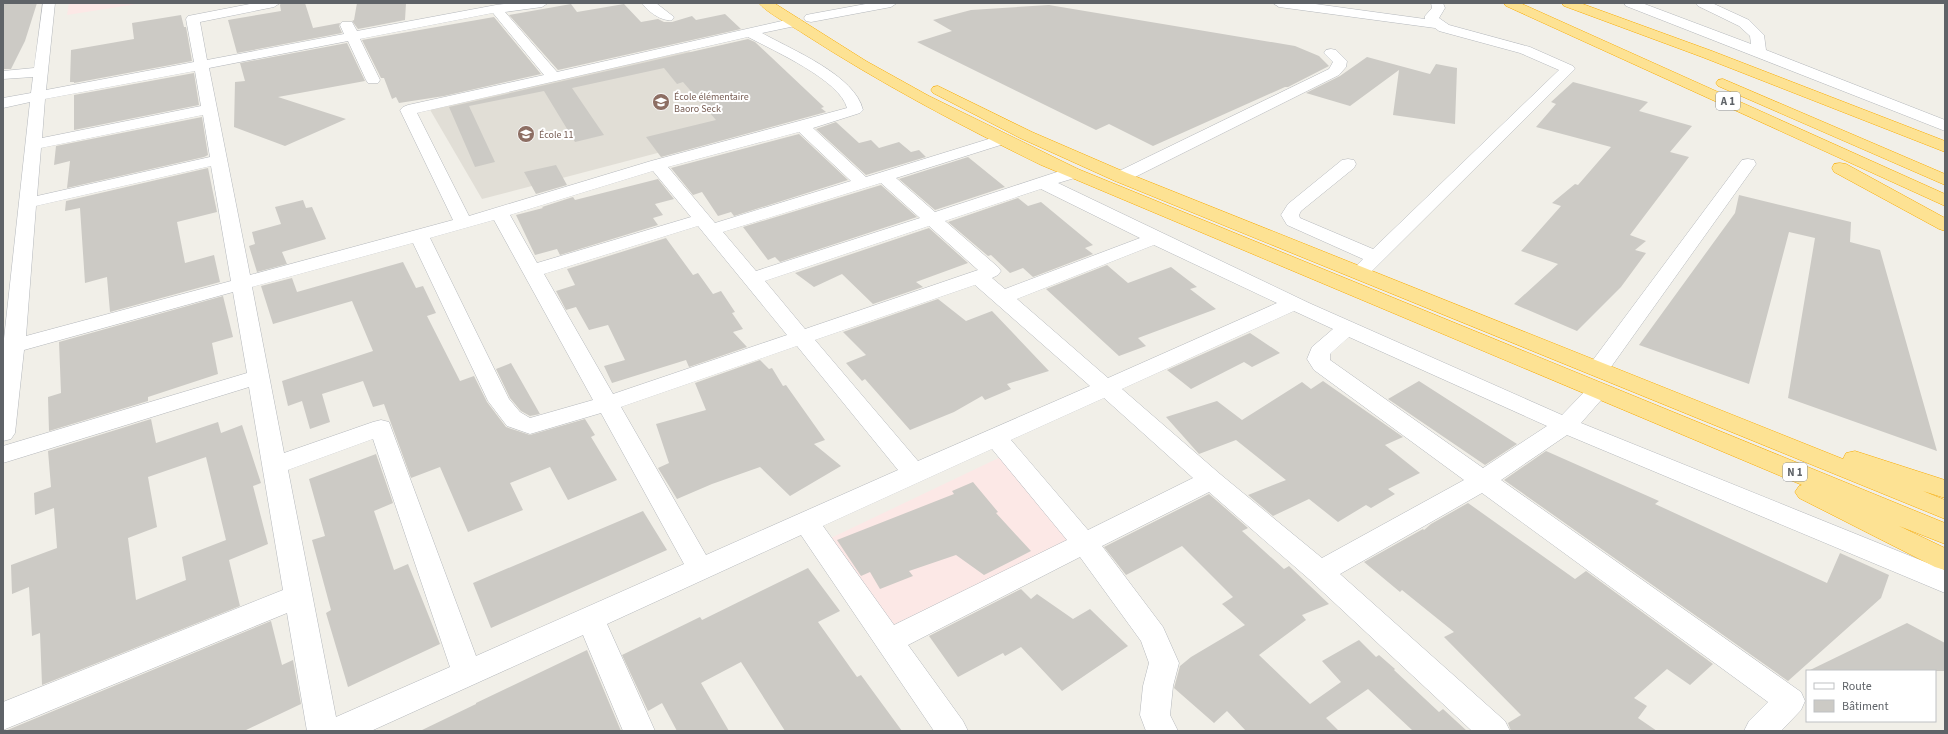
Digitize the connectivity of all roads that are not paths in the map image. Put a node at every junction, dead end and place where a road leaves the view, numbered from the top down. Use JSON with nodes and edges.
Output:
{"nodes":[{"id":1,"x":49,"y":3,"type":"edge"},
{"id":2,"x":274,"y":3,"type":"edge"},
{"id":3,"x":542,"y":3,"type":"edge"},
{"id":4,"x":648,"y":3,"type":"edge"},
{"id":5,"x":765,"y":3,"type":"edge"},
{"id":6,"x":788,"y":3,"type":"edge"},
{"id":7,"x":891,"y":3,"type":"edge"},
{"id":8,"x":1287,"y":3,"type":"edge"},
{"id":9,"x":1437,"y":3,"type":"edge"},
{"id":10,"x":1510,"y":3,"type":"edge"},
{"id":11,"x":1541,"y":3,"type":"edge"},
{"id":12,"x":1568,"y":3,"type":"edge"},
{"id":13,"x":1630,"y":3,"type":"edge"},
{"id":14,"x":1724,"y":3,"type":"edge"},
{"id":15,"x":1706,"y":4,"type":"edge"},
{"id":16,"x":851,"y":7,"type":"edge"},
{"id":17,"x":496,"y":9,"type":"junction"},
{"id":18,"x":667,"y":17,"type":"dead end"},
{"id":19,"x":803,"y":20,"type":"junction"},
{"id":20,"x":345,"y":22,"type":"dead end"},
{"id":21,"x":1436,"y":24,"type":"junction"},
{"id":22,"x":750,"y":32,"type":"junction"},
{"id":23,"x":1576,"y":34,"type":"junction"},
{"id":24,"x":353,"y":36,"type":"junction"},
{"id":25,"x":1620,"y":37,"type":"dead end"},
{"id":26,"x":1760,"y":52,"type":"junction"},
{"id":27,"x":1331,"y":53,"type":"dead end"},
{"id":28,"x":201,"y":64,"type":"junction"},
{"id":29,"x":42,"y":72,"type":"junction"},
{"id":30,"x":3,"y":75,"type":"edge"},
{"id":31,"x":554,"y":77,"type":"junction"},
{"id":32,"x":1712,"y":78,"type":"dead end"},
{"id":33,"x":373,"y":80,"type":"dead end"},
{"id":34,"x":38,"y":96,"type":"junction"},
{"id":35,"x":3,"y":103,"type":"edge"},
{"id":36,"x":209,"y":109,"type":"junction"},
{"id":37,"x":802,"y":126,"type":"junction"},
{"id":38,"x":1945,"y":126,"type":"edge"},
{"id":39,"x":1001,"y":140,"type":"junction"},
{"id":40,"x":34,"y":145,"type":"junction"},
{"id":41,"x":1945,"y":147,"type":"edge"},
{"id":42,"x":218,"y":160,"type":"junction"},
{"id":43,"x":1348,"y":164,"type":"dead end"},
{"id":44,"x":1748,"y":164,"type":"dead end"},
{"id":45,"x":657,"y":165,"type":"junction"},
{"id":46,"x":1072,"y":173,"type":"junction"},
{"id":47,"x":884,"y":177,"type":"junction"},
{"id":48,"x":1121,"y":177,"type":"junction"},
{"id":49,"x":1945,"y":180,"type":"edge"},
{"id":50,"x":1043,"y":183,"type":"junction"},
{"id":51,"x":864,"y":184,"type":"junction"},
{"id":52,"x":1945,"y":201,"type":"edge"},
{"id":53,"x":28,"y":204,"type":"junction"},
{"id":54,"x":499,"y":212,"type":"junction"},
{"id":55,"x":934,"y":220,"type":"junction"},
{"id":56,"x":464,"y":223,"type":"junction"},
{"id":57,"x":708,"y":225,"type":"junction"},
{"id":58,"x":1945,"y":225,"type":"edge"},
{"id":59,"x":419,"y":235,"type":"junction"},
{"id":60,"x":1153,"y":239,"type":"junction"},
{"id":61,"x":1375,"y":257,"type":"junction"},
{"id":62,"x":532,"y":271,"type":"junction"},
{"id":63,"x":1359,"y":272,"type":"junction"},
{"id":64,"x":978,"y":277,"type":"junction"},
{"id":65,"x":753,"y":279,"type":"junction"},
{"id":66,"x":241,"y":284,"type":"junction"},
{"id":67,"x":1003,"y":297,"type":"junction"},
{"id":68,"x":1293,"y":304,"type":"junction"},
{"id":69,"x":1347,"y":328,"type":"junction"},
{"id":70,"x":800,"y":337,"type":"junction"},
{"id":71,"x":14,"y":346,"type":"junction"},
{"id":72,"x":258,"y":377,"type":"junction"},
{"id":73,"x":1598,"y":380,"type":"junction"},
{"id":74,"x":1106,"y":387,"type":"junction"},
{"id":75,"x":1650,"y":402,"type":"junction"},
{"id":76,"x":607,"y":404,"type":"junction"},
{"id":77,"x":1566,"y":425,"type":"junction"},
{"id":78,"x":3,"y":434,"type":"edge"},
{"id":79,"x":995,"y":437,"type":"junction"},
{"id":80,"x":3,"y":455,"type":"edge"},
{"id":81,"x":275,"y":465,"type":"junction"},
{"id":82,"x":914,"y":473,"type":"junction"},
{"id":83,"x":1211,"y":480,"type":"junction"},
{"id":84,"x":1482,"y":481,"type":"junction"},
{"id":85,"x":1945,"y":489,"type":"edge"},
{"id":86,"x":1945,"y":510,"type":"edge"},
{"id":87,"x":806,"y":522,"type":"junction"},
{"id":88,"x":1945,"y":534,"type":"edge"},
{"id":89,"x":1084,"y":543,"type":"junction"},
{"id":90,"x":1945,"y":560,"type":"edge"},
{"id":91,"x":700,"y":569,"type":"junction"},
{"id":92,"x":1320,"y":572,"type":"junction"},
{"id":93,"x":1945,"y":582,"type":"edge"},
{"id":94,"x":299,"y":596,"type":"junction"},
{"id":95,"x":590,"y":618,"type":"junction"},
{"id":96,"x":889,"y":640,"type":"junction"},
{"id":97,"x":467,"y":673,"type":"junction"},
{"id":98,"x":3,"y":716,"type":"edge"},
{"id":99,"x":1767,"y":729,"type":"edge"},
{"id":100,"x":323,"y":731,"type":"edge"},
{"id":101,"x":338,"y":731,"type":"edge"},
{"id":102,"x":639,"y":731,"type":"edge"},
{"id":103,"x":952,"y":731,"type":"edge"},
{"id":104,"x":1162,"y":731,"type":"edge"},
{"id":105,"x":1494,"y":731,"type":"edge"}],
"edges":[{"from":1,"to":29,"type":"street"},
{"from":2,"to":28,"type":"street"},
{"from":3,"to":17,"type":"street"},
{"from":4,"to":18,"type":"street"},
{"from":5,"to":19,"type":"highway"},
{"from":6,"to":19,"type":"highway"},
{"from":7,"to":16,"type":"street"},
{"from":8,"to":21,"type":"street"},
{"from":9,"to":21,"type":"street"},
{"from":10,"to":23,"type":"highway","number":"A 1"},
{"from":11,"to":25,"type":"highway"},
{"from":12,"to":41,"type":"highway"},
{"from":13,"to":26,"type":"street"},
{"from":14,"to":15,"type":"street"},
{"from":15,"to":26,"type":"street"},
{"from":16,"to":19,"type":"street"},
{"from":17,"to":24,"type":"street"},
{"from":17,"to":31,"type":"street"},
{"from":19,"to":22,"type":"street"},
{"from":19,"to":39,"type":"highway"},
{"from":19,"to":48,"type":"highway"},
{"from":20,"to":24,"type":"street"},
{"from":21,"to":61,"type":"street"},
{"from":22,"to":31,"type":"street"},
{"from":22,"to":37,"type":"street"},
{"from":23,"to":52,"type":"highway","number":"A 1"},
{"from":23,"to":58,"type":"highway"},
{"from":24,"to":28,"type":"street"},
{"from":24,"to":33,"type":"street"},
{"from":26,"to":38,"type":"street"},
{"from":27,"to":48,"type":"street"},
{"from":28,"to":34,"type":"street"},
{"from":28,"to":36,"type":"street"},
{"from":29,"to":30,"type":"street"},
{"from":29,"to":34,"type":"street"},
{"from":31,"to":56,"type":"street"},
{"from":32,"to":49,"type":"highway","number":"A 1"},
{"from":34,"to":35,"type":"street"},
{"from":34,"to":40,"type":"street"},
{"from":36,"to":40,"type":"street"},
{"from":36,"to":42,"type":"street"},
{"from":37,"to":45,"type":"street"},
{"from":37,"to":51,"type":"street"},
{"from":39,"to":46,"type":"highway"},
{"from":39,"to":47,"type":"street"},
{"from":40,"to":53,"type":"street"},
{"from":42,"to":53,"type":"street"},
{"from":42,"to":66,"type":"street"},
{"from":43,"to":61,"type":"street"},
{"from":44,"to":73,"type":"street"},
{"from":45,"to":54,"type":"street"},
{"from":45,"to":57,"type":"street"},
{"from":46,"to":50,"type":"street"},
{"from":46,"to":73,"type":"highway"},
{"from":47,"to":51,"type":"street"},
{"from":47,"to":55,"type":"street"},
{"from":48,"to":63,"type":"highway"},
{"from":50,"to":55,"type":"street"},
{"from":50,"to":60,"type":"street"},
{"from":51,"to":57,"type":"street"},
{"from":53,"to":71,"type":"street"},
{"from":54,"to":56,"type":"street"},
{"from":54,"to":62,"type":"street"},
{"from":55,"to":64,"type":"street"},
{"from":55,"to":65,"type":"street"},
{"from":56,"to":59,"type":"street"},
{"from":57,"to":62,"type":"street"},
{"from":57,"to":65,"type":"street"},
{"from":59,"to":66,"type":"street"},
{"from":59,"to":76,"type":"street"},
{"from":60,"to":67,"type":"street"},
{"from":60,"to":68,"type":"street"},
{"from":61,"to":63,"type":"street"},
{"from":62,"to":76,"type":"street"},
{"from":63,"to":73,"type":"highway"},
{"from":64,"to":67,"type":"street"},
{"from":64,"to":70,"type":"street"},
{"from":65,"to":70,"type":"street"},
{"from":66,"to":71,"type":"street"},
{"from":66,"to":72,"type":"street"},
{"from":67,"to":74,"type":"street"},
{"from":68,"to":69,"type":"street"},
{"from":68,"to":74,"type":"street"},
{"from":69,"to":77,"type":"street"},
{"from":69,"to":84,"type":"street"},
{"from":70,"to":76,"type":"street"},
{"from":70,"to":82,"type":"street"},
{"from":71,"to":78,"type":"street"},
{"from":72,"to":80,"type":"street"},
{"from":72,"to":81,"type":"street"},
{"from":73,"to":75,"type":"highway"},
{"from":73,"to":77,"type":"street"},
{"from":74,"to":79,"type":"street"},
{"from":74,"to":83,"type":"street"},
{"from":75,"to":85,"type":"highway"},
{"from":75,"to":86,"type":"highway","number":"N 1"},
{"from":75,"to":88,"type":"highway","number":"N 1"},
{"from":75,"to":90,"type":"highway"},
{"from":76,"to":91,"type":"street"},
{"from":77,"to":84,"type":"street"},
{"from":77,"to":93,"type":"street"},
{"from":79,"to":82,"type":"street"},
{"from":79,"to":89,"type":"street"},
{"from":81,"to":94,"type":"street"},
{"from":81,"to":97,"type":"street"},
{"from":82,"to":87,"type":"street"},
{"from":83,"to":89,"type":"street"},
{"from":83,"to":92,"type":"street"},
{"from":84,"to":92,"type":"street"},
{"from":84,"to":99,"type":"street"},
{"from":87,"to":91,"type":"street"},
{"from":87,"to":96,"type":"street"},
{"from":89,"to":96,"type":"street"},
{"from":89,"to":104,"type":"street"},
{"from":91,"to":95,"type":"street"},
{"from":92,"to":105,"type":"street"},
{"from":94,"to":98,"type":"street"},
{"from":94,"to":100,"type":"street"},
{"from":95,"to":97,"type":"street"},
{"from":95,"to":102,"type":"street"},
{"from":96,"to":103,"type":"street"},
{"from":97,"to":101,"type":"street"}]}
